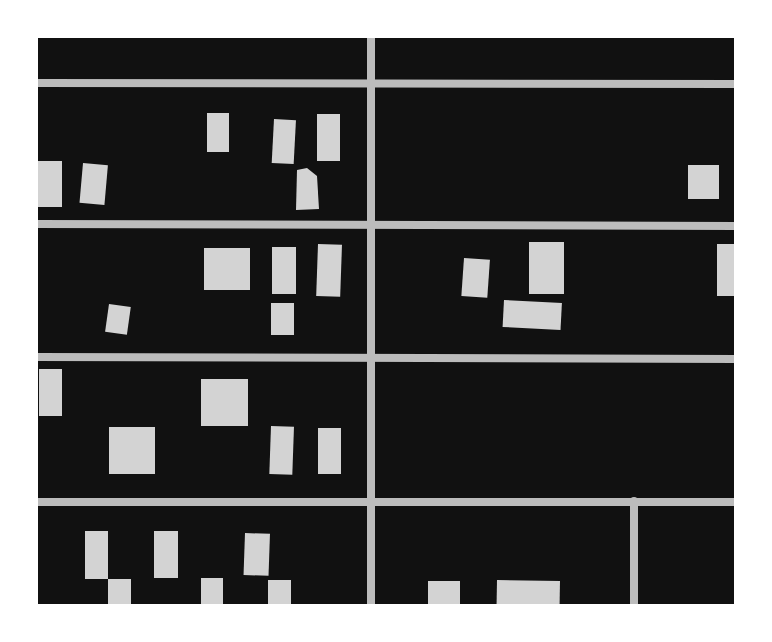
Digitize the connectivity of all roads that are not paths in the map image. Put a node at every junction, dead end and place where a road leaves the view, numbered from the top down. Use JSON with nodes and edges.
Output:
{"nodes":[{"id":1,"x":371,"y":36,"type":"edge"},
{"id":2,"x":370,"y":82,"type":"junction"},
{"id":3,"x":36,"y":83,"type":"edge"},
{"id":4,"x":736,"y":84,"type":"edge"},
{"id":5,"x":36,"y":224,"type":"edge"},
{"id":6,"x":373,"y":226,"type":"junction"},
{"id":7,"x":736,"y":226,"type":"edge"},
{"id":8,"x":36,"y":357,"type":"edge"},
{"id":9,"x":371,"y":358,"type":"junction"},
{"id":10,"x":736,"y":359,"type":"edge"},
{"id":11,"x":634,"y":501,"type":"junction"},
{"id":12,"x":36,"y":502,"type":"edge"},
{"id":13,"x":371,"y":502,"type":"junction"},
{"id":14,"x":736,"y":502,"type":"edge"},
{"id":15,"x":371,"y":606,"type":"edge"},
{"id":16,"x":634,"y":606,"type":"edge"}],
"edges":[{"from":1,"to":2,"type":"street"},
{"from":2,"to":3,"type":"street"},
{"from":2,"to":4,"type":"street"},
{"from":2,"to":6,"type":"street"},
{"from":5,"to":6,"type":"street"},
{"from":6,"to":7,"type":"street"},
{"from":6,"to":9,"type":"street"},
{"from":8,"to":9,"type":"street"},
{"from":9,"to":10,"type":"street"},
{"from":9,"to":13,"type":"street"},
{"from":11,"to":13,"type":"street"},
{"from":11,"to":14,"type":"street"},
{"from":11,"to":16,"type":"street"},
{"from":12,"to":13,"type":"street"},
{"from":13,"to":15,"type":"street"}]}
